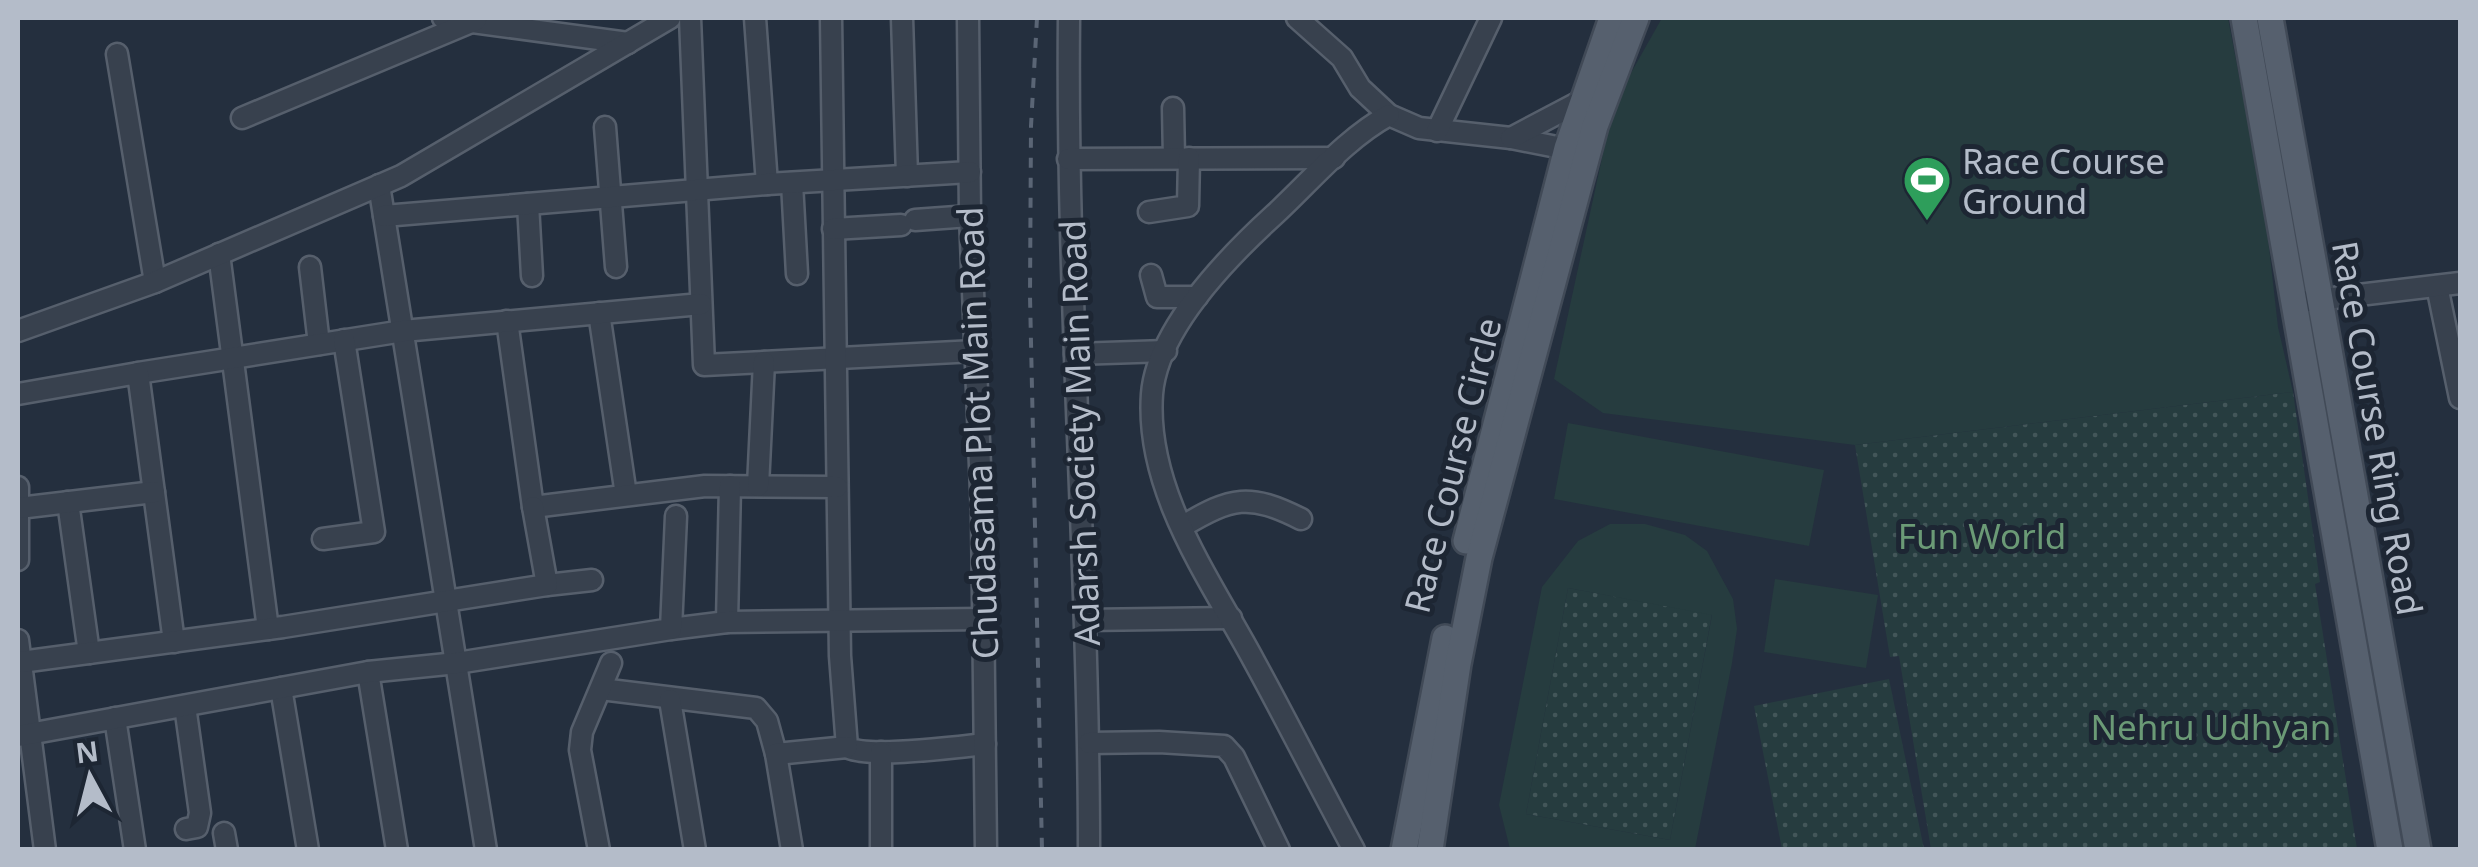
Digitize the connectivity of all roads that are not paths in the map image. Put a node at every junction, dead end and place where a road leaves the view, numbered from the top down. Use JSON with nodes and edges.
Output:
{"nodes":[{"id":1,"x":444,"y":18,"type":"edge"},
{"id":2,"x":670,"y":18,"type":"edge"},
{"id":3,"x":690,"y":18,"type":"edge"},
{"id":4,"x":755,"y":18,"type":"edge"},
{"id":5,"x":831,"y":18,"type":"edge"},
{"id":6,"x":902,"y":18,"type":"edge"},
{"id":7,"x":968,"y":18,"type":"edge"},
{"id":8,"x":1069,"y":18,"type":"edge"},
{"id":9,"x":1297,"y":18,"type":"edge"},
{"id":10,"x":1490,"y":18,"type":"edge"},
{"id":11,"x":1612,"y":18,"type":"edge"},
{"id":12,"x":1636,"y":18,"type":"edge"},
{"id":13,"x":2244,"y":18,"type":"edge"},
{"id":14,"x":2270,"y":18,"type":"edge"},
{"id":15,"x":476,"y":20,"type":"junction"},
{"id":16,"x":628,"y":43,"type":"junction"},
{"id":17,"x":117,"y":54,"type":"dead end"},
{"id":18,"x":1173,"y":108,"type":"dead end"},
{"id":19,"x":1594,"y":111,"type":"junction"},
{"id":20,"x":1389,"y":115,"type":"junction"},
{"id":21,"x":242,"y":118,"type":"dead end"},
{"id":22,"x":604,"y":127,"type":"dead end"},
{"id":23,"x":1436,"y":130,"type":"junction"},
{"id":24,"x":1511,"y":138,"type":"junction"},
{"id":25,"x":1578,"y":151,"type":"junction"},
{"id":26,"x":1182,"y":158,"type":"junction"},
{"id":27,"x":1334,"y":158,"type":"junction"},
{"id":28,"x":1068,"y":160,"type":"junction"},
{"id":29,"x":970,"y":164,"type":"junction"},
{"id":30,"x":907,"y":176,"type":"junction"},
{"id":31,"x":832,"y":181,"type":"junction"},
{"id":32,"x":792,"y":183,"type":"junction"},
{"id":33,"x":767,"y":184,"type":"junction"},
{"id":34,"x":379,"y":185,"type":"junction"},
{"id":35,"x":695,"y":190,"type":"junction"},
{"id":36,"x":610,"y":197,"type":"junction"},
{"id":37,"x":528,"y":204,"type":"junction"},
{"id":38,"x":1149,"y":212,"type":"dead end"},
{"id":39,"x":384,"y":216,"type":"junction"},
{"id":40,"x":970,"y":216,"type":"junction"},
{"id":41,"x":833,"y":229,"type":"junction"},
{"id":42,"x":219,"y":254,"type":"junction"},
{"id":43,"x":310,"y":267,"type":"dead end"},
{"id":44,"x":616,"y":267,"type":"dead end"},
{"id":45,"x":796,"y":274,"type":"dead end"},
{"id":46,"x":1151,"y":274,"type":"dead end"},
{"id":47,"x":532,"y":276,"type":"dead end"},
{"id":48,"x":155,"y":282,"type":"junction"},
{"id":49,"x":2460,"y":283,"type":"edge"},
{"id":50,"x":2437,"y":286,"type":"junction"},
{"id":51,"x":1197,"y":297,"type":"junction"},
{"id":52,"x":2309,"y":301,"type":"junction"},
{"id":53,"x":701,"y":304,"type":"junction"},
{"id":54,"x":599,"y":313,"type":"junction"},
{"id":55,"x":507,"y":321,"type":"junction"},
{"id":56,"x":403,"y":330,"type":"junction"},
{"id":57,"x":18,"y":331,"type":"edge"},
{"id":58,"x":344,"y":340,"type":"junction"},
{"id":59,"x":320,"y":344,"type":"junction"},
{"id":60,"x":1166,"y":351,"type":"junction"},
{"id":61,"x":975,"y":352,"type":"junction"},
{"id":62,"x":1075,"y":354,"type":"junction"},
{"id":63,"x":231,"y":358,"type":"junction"},
{"id":64,"x":835,"y":358,"type":"junction"},
{"id":65,"x":764,"y":362,"type":"junction"},
{"id":66,"x":138,"y":373,"type":"junction"},
{"id":67,"x":18,"y":394,"type":"edge"},
{"id":68,"x":2460,"y":398,"type":"edge"},
{"id":69,"x":730,"y":486,"type":"junction"},
{"id":70,"x":758,"y":486,"type":"junction"},
{"id":71,"x":837,"y":487,"type":"junction"},
{"id":72,"x":154,"y":492,"type":"junction"},
{"id":73,"x":626,"y":495,"type":"junction"},
{"id":74,"x":18,"y":497,"type":"edge"},
{"id":75,"x":68,"y":502,"type":"junction"},
{"id":76,"x":533,"y":508,"type":"junction"},
{"id":77,"x":676,"y":516,"type":"dead end"},
{"id":78,"x":1301,"y":519,"type":"dead end"},
{"id":79,"x":1183,"y":526,"type":"junction"},
{"id":80,"x":323,"y":540,"type":"dead end"},
{"id":81,"x":18,"y":560,"type":"edge"},
{"id":82,"x":592,"y":580,"type":"dead end"},
{"id":83,"x":546,"y":585,"type":"junction"},
{"id":84,"x":447,"y":599,"type":"junction"},
{"id":85,"x":839,"y":618,"type":"junction"},
{"id":86,"x":1231,"y":618,"type":"junction"},
{"id":87,"x":983,"y":619,"type":"junction"},
{"id":88,"x":1086,"y":620,"type":"junction"},
{"id":89,"x":727,"y":622,"type":"junction"},
{"id":90,"x":268,"y":629,"type":"junction"},
{"id":91,"x":671,"y":629,"type":"junction"},
{"id":92,"x":18,"y":640,"type":"edge"},
{"id":93,"x":174,"y":642,"type":"junction"},
{"id":94,"x":90,"y":653,"type":"junction"},
{"id":95,"x":20,"y":662,"type":"junction"},
{"id":96,"x":458,"y":663,"type":"junction"},
{"id":97,"x":611,"y":663,"type":"dead end"},
{"id":98,"x":368,"y":672,"type":"junction"},
{"id":99,"x":281,"y":688,"type":"junction"},
{"id":100,"x":601,"y":689,"type":"junction"},
{"id":101,"x":670,"y":700,"type":"junction"},
{"id":102,"x":184,"y":706,"type":"junction"},
{"id":103,"x":115,"y":718,"type":"junction"},
{"id":104,"x":24,"y":734,"type":"edge"},
{"id":105,"x":1089,"y":743,"type":"junction"},
{"id":106,"x":985,"y":744,"type":"junction"},
{"id":107,"x":847,"y":747,"type":"junction"},
{"id":108,"x":881,"y":752,"type":"junction"},
{"id":109,"x":776,"y":754,"type":"junction"},
{"id":110,"x":186,"y":830,"type":"dead end"},
{"id":111,"x":45,"y":850,"type":"edge"},
{"id":112,"x":135,"y":850,"type":"edge"},
{"id":113,"x":308,"y":850,"type":"edge"},
{"id":114,"x":397,"y":850,"type":"edge"},
{"id":115,"x":486,"y":850,"type":"edge"},
{"id":116,"x":599,"y":850,"type":"edge"},
{"id":117,"x":696,"y":850,"type":"edge"},
{"id":118,"x":792,"y":850,"type":"edge"},
{"id":119,"x":881,"y":850,"type":"edge"},
{"id":120,"x":986,"y":850,"type":"edge"},
{"id":121,"x":1089,"y":850,"type":"edge"},
{"id":122,"x":1279,"y":850,"type":"edge"},
{"id":123,"x":1354,"y":850,"type":"edge"},
{"id":124,"x":1404,"y":850,"type":"edge"},
{"id":125,"x":1430,"y":850,"type":"edge"},
{"id":126,"x":2390,"y":850,"type":"edge"},
{"id":127,"x":2418,"y":850,"type":"edge"}],
"edges":[{"from":1,"to":15,"type":"street"},
{"from":2,"to":16,"type":"street"},
{"from":3,"to":35,"type":"street"},
{"from":4,"to":33,"type":"street"},
{"from":5,"to":31,"type":"street"},
{"from":6,"to":30,"type":"street"},
{"from":7,"to":29,"type":"street","name":"Chudasama Plot Main Road"},
{"from":8,"to":28,"type":"street","name":"Adarsh Society Main Road"},
{"from":9,"to":20,"type":"street"},
{"from":10,"to":23,"type":"street"},
{"from":11,"to":19,"type":"main road"},
{"from":12,"to":19,"type":"main road"},
{"from":13,"to":52,"type":"main road","name":"Race Course Ring Road"},
{"from":14,"to":52,"type":"main road","name":"Race Course Ring Road"},
{"from":15,"to":16,"type":"street"},
{"from":15,"to":21,"type":"street"},
{"from":16,"to":34,"type":"street"},
{"from":17,"to":48,"type":"street"},
{"from":18,"to":26,"type":"street"},
{"from":19,"to":24,"type":"street"},
{"from":19,"to":25,"type":"main road","name":"Race Course Circle"},
{"from":20,"to":23,"type":"street"},
{"from":20,"to":27,"type":"street"},
{"from":22,"to":36,"type":"street"},
{"from":23,"to":24,"type":"street"},
{"from":24,"to":25,"type":"street"},
{"from":25,"to":124,"type":"main road","name":"Race Course Circle"},
{"from":25,"to":125,"type":"main road","name":"Race Course Circle"},
{"from":26,"to":27,"type":"street"},
{"from":26,"to":28,"type":"street"},
{"from":26,"to":38,"type":"street"},
{"from":27,"to":51,"type":"street"},
{"from":28,"to":62,"type":"street","name":"Adarsh Society Main Road"},
{"from":29,"to":30,"type":"street"},
{"from":29,"to":40,"type":"street","name":"Chudasama Plot Main Road"},
{"from":30,"to":31,"type":"street"},
{"from":31,"to":32,"type":"street"},
{"from":31,"to":41,"type":"street"},
{"from":32,"to":33,"type":"street"},
{"from":32,"to":45,"type":"street"},
{"from":33,"to":35,"type":"street"},
{"from":34,"to":39,"type":"street"},
{"from":34,"to":42,"type":"street"},
{"from":35,"to":36,"type":"street"},
{"from":35,"to":53,"type":"street"},
{"from":36,"to":37,"type":"street"},
{"from":36,"to":44,"type":"street"},
{"from":37,"to":39,"type":"street"},
{"from":37,"to":47,"type":"street"},
{"from":39,"to":56,"type":"street"},
{"from":40,"to":41,"type":"street"},
{"from":40,"to":61,"type":"street","name":"Chudasama Plot Main Road"},
{"from":41,"to":64,"type":"street"},
{"from":42,"to":48,"type":"street"},
{"from":42,"to":63,"type":"street"},
{"from":43,"to":59,"type":"street"},
{"from":46,"to":51,"type":"street"},
{"from":48,"to":57,"type":"street"},
{"from":49,"to":50,"type":"street"},
{"from":50,"to":52,"type":"street"},
{"from":50,"to":68,"type":"street"},
{"from":51,"to":60,"type":"street"},
{"from":52,"to":126,"type":"main road","name":"Race Course Ring Road"},
{"from":52,"to":127,"type":"main road","name":"Race Course Ring Road"},
{"from":53,"to":54,"type":"street"},
{"from":53,"to":65,"type":"street"},
{"from":54,"to":55,"type":"street"},
{"from":54,"to":73,"type":"street"},
{"from":55,"to":56,"type":"street"},
{"from":55,"to":76,"type":"street"},
{"from":56,"to":58,"type":"street"},
{"from":56,"to":84,"type":"street"},
{"from":58,"to":59,"type":"street"},
{"from":58,"to":80,"type":"street"},
{"from":59,"to":63,"type":"street"},
{"from":60,"to":62,"type":"street"},
{"from":60,"to":79,"type":"street"},
{"from":61,"to":64,"type":"street"},
{"from":61,"to":87,"type":"street","name":"Chudasama Plot Main Road"},
{"from":62,"to":88,"type":"street","name":"Adarsh Society Main Road"},
{"from":63,"to":66,"type":"street"},
{"from":63,"to":90,"type":"street"},
{"from":64,"to":65,"type":"street"},
{"from":64,"to":71,"type":"street"},
{"from":65,"to":70,"type":"street"},
{"from":66,"to":67,"type":"street"},
{"from":66,"to":72,"type":"street"},
{"from":69,"to":70,"type":"street"},
{"from":69,"to":73,"type":"street"},
{"from":69,"to":89,"type":"street"},
{"from":70,"to":71,"type":"street"},
{"from":71,"to":85,"type":"street"},
{"from":72,"to":75,"type":"street"},
{"from":72,"to":93,"type":"street"},
{"from":73,"to":76,"type":"street"},
{"from":74,"to":75,"type":"street"},
{"from":74,"to":81,"type":"street"},
{"from":75,"to":94,"type":"street"},
{"from":76,"to":83,"type":"street"},
{"from":77,"to":91,"type":"street"},
{"from":78,"to":79,"type":"street"},
{"from":79,"to":86,"type":"street"},
{"from":82,"to":83,"type":"street"},
{"from":83,"to":84,"type":"street"},
{"from":84,"to":90,"type":"street"},
{"from":84,"to":96,"type":"street"},
{"from":85,"to":87,"type":"street"},
{"from":85,"to":89,"type":"street"},
{"from":85,"to":107,"type":"street"},
{"from":86,"to":88,"type":"street"},
{"from":86,"to":123,"type":"street"},
{"from":87,"to":106,"type":"street","name":"Chudasama Plot Main Road"},
{"from":88,"to":105,"type":"street","name":"Adarsh Society Main Road"},
{"from":89,"to":91,"type":"street"},
{"from":90,"to":93,"type":"street"},
{"from":91,"to":96,"type":"street"},
{"from":92,"to":95,"type":"street"},
{"from":93,"to":94,"type":"street"},
{"from":94,"to":95,"type":"street"},
{"from":95,"to":104,"type":"street"},
{"from":96,"to":98,"type":"street"},
{"from":96,"to":115,"type":"street"},
{"from":97,"to":100,"type":"street"},
{"from":98,"to":99,"type":"street"},
{"from":98,"to":114,"type":"street"},
{"from":99,"to":102,"type":"street"},
{"from":99,"to":113,"type":"street"},
{"from":100,"to":101,"type":"street"},
{"from":100,"to":116,"type":"street"},
{"from":101,"to":109,"type":"street"},
{"from":101,"to":117,"type":"street"},
{"from":102,"to":103,"type":"street"},
{"from":102,"to":110,"type":"street"},
{"from":103,"to":104,"type":"street"},
{"from":103,"to":112,"type":"street"},
{"from":104,"to":111,"type":"street"},
{"from":105,"to":121,"type":"street","name":"Adarsh Society Main Road"},
{"from":105,"to":122,"type":"street"},
{"from":106,"to":108,"type":"street"},
{"from":106,"to":120,"type":"street","name":"Chudasama Plot Main Road"},
{"from":107,"to":108,"type":"street"},
{"from":107,"to":109,"type":"street"},
{"from":108,"to":119,"type":"street"},
{"from":109,"to":118,"type":"street"}]}
